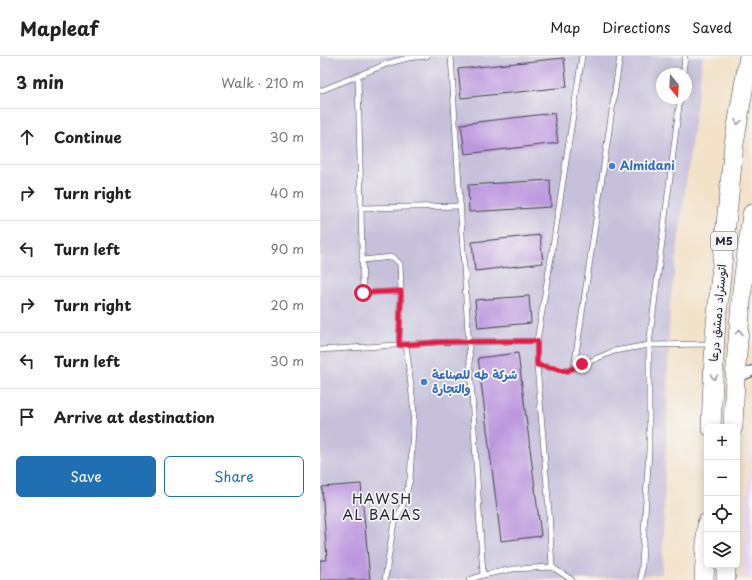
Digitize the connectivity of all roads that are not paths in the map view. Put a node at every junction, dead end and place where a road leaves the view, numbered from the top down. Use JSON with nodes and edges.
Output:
{"nodes":[{"id":1,"x":426,"y":56,"type":"edge"},
{"id":2,"x":451,"y":56,"type":"edge"},
{"id":3,"x":582,"y":56,"type":"edge"},
{"id":4,"x":620,"y":56,"type":"edge"},
{"id":5,"x":685,"y":56,"type":"edge"},
{"id":6,"x":749,"y":56,"type":"edge"},
{"id":7,"x":683,"y":68,"type":"edge"},
{"id":8,"x":358,"y":76,"type":"junction"},
{"id":9,"x":320,"y":91,"type":"edge"},
{"id":10,"x":679,"y":104,"type":"edge"},
{"id":11,"x":460,"y":206,"type":"junction"},
{"id":12,"x":361,"y":208,"type":"junction"},
{"id":13,"x":752,"y":214,"type":"edge"},
{"id":14,"x":362,"y":260,"type":"junction"},
{"id":15,"x":401,"y":291,"type":"junction"},
{"id":16,"x":537,"y":341,"type":"junction"},
{"id":17,"x":469,"y":342,"type":"junction"},
{"id":18,"x":406,"y":344,"type":"junction"},
{"id":19,"x":715,"y":344,"type":"junction"},
{"id":20,"x":399,"y":345,"type":"junction"},
{"id":21,"x":649,"y":345,"type":"junction"},
{"id":22,"x":320,"y":350,"type":"edge"},
{"id":23,"x":537,"y":365,"type":"junction"},
{"id":24,"x":574,"y":368,"type":"junction"},
{"id":25,"x":744,"y":374,"type":"edge"},
{"id":26,"x":711,"y":424,"type":"edge"},
{"id":27,"x":734,"y":424,"type":"edge"},
{"id":28,"x":707,"y":532,"type":"edge"},
{"id":29,"x":552,"y":567,"type":"junction"},
{"id":30,"x":726,"y":568,"type":"edge"},
{"id":31,"x":483,"y":575,"type":"junction"},
{"id":32,"x":385,"y":580,"type":"edge"},
{"id":33,"x":469,"y":580,"type":"edge"},
{"id":34,"x":572,"y":580,"type":"edge"},
{"id":35,"x":641,"y":580,"type":"edge"},
{"id":36,"x":704,"y":580,"type":"edge"},
{"id":37,"x":726,"y":580,"type":"edge"}],
"edges":[{"from":1,"to":8,"type":"lane"},
{"from":2,"to":11,"type":"lane"},
{"from":3,"to":16,"type":"lane"},
{"from":4,"to":24,"type":"lane"},
{"from":5,"to":7,"type":"lane"},
{"from":6,"to":19,"type":"highway","name":"اتوستراد دمشق درعا","number":"M5","one_way":true},
{"from":8,"to":9,"type":"lane"},
{"from":8,"to":12,"type":"lane"},
{"from":10,"to":21,"type":"lane"},
{"from":11,"to":12,"type":"lane"},
{"from":11,"to":17,"type":"lane"},
{"from":12,"to":14,"type":"lane"},
{"from":25,"to":13,"type":"highway","name":"اتوستراد دمشق درعا","number":"M5","one_way":true},
{"from":14,"to":15,"type":"lane"},
{"from":14,"to":15,"type":"lane"},
{"from":15,"to":20,"type":"lane"},
{"from":16,"to":17,"type":"lane"},
{"from":16,"to":23,"type":"lane"},
{"from":17,"to":18,"type":"lane"},
{"from":17,"to":31,"type":"lane"},
{"from":18,"to":20,"type":"lane"},
{"from":18,"to":32,"type":"lane"},
{"from":19,"to":21,"type":"lane"},
{"from":19,"to":26,"type":"highway","name":"اتوستراد دمشق درعا","number":"M5","one_way":true},
{"from":20,"to":22,"type":"lane"},
{"from":21,"to":24,"type":"lane"},
{"from":21,"to":35,"type":"lane"},
{"from":23,"to":24,"type":"lane"},
{"from":23,"to":29,"type":"lane"},
{"from":25,"to":27,"type":"highway","name":"اتوستراد دمشق درعا","number":"M5"},
{"from":28,"to":36,"type":"highway"},
{"from":29,"to":31,"type":"lane"},
{"from":29,"to":34,"type":"lane"},
{"from":30,"to":37,"type":"highway"},
{"from":31,"to":33,"type":"lane"}]}
